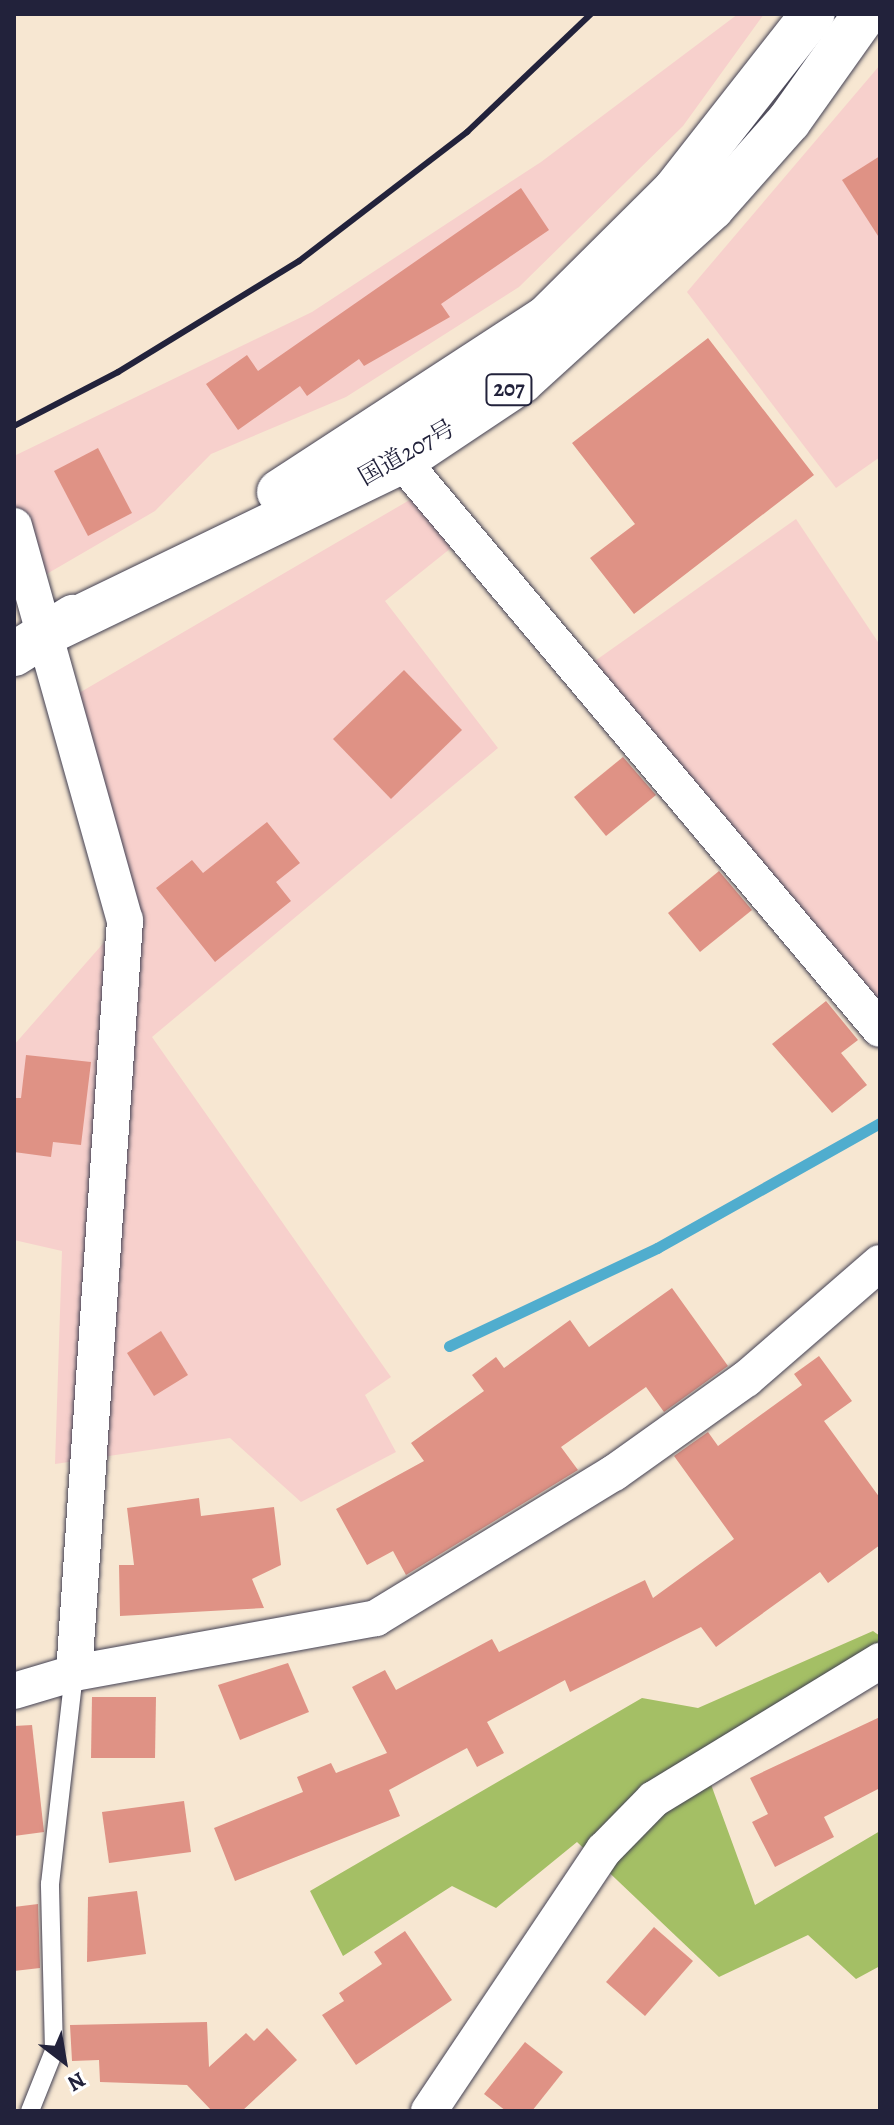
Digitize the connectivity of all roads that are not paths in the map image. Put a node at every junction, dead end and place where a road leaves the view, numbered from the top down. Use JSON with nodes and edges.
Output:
{"nodes":[{"id":1,"x":813,"y":14,"type":"edge"},
{"id":2,"x":865,"y":14,"type":"edge"},
{"id":3,"x":402,"y":461,"type":"junction"},
{"id":4,"x":14,"y":526,"type":"edge"},
{"id":5,"x":32,"y":643,"type":"edge"},
{"id":6,"x":880,"y":1029,"type":"edge"},
{"id":7,"x":880,"y":1263,"type":"edge"},
{"id":8,"x":880,"y":1661,"type":"edge"},
{"id":9,"x":74,"y":1673,"type":"junction"},
{"id":10,"x":14,"y":1691,"type":"edge"},
{"id":11,"x":30,"y":2111,"type":"edge"},
{"id":12,"x":429,"y":2111,"type":"edge"}],
"edges":[{"from":1,"to":5,"type":"highway","name":"国道207号","number":"207"},
{"from":2,"to":3,"type":"highway","name":"国道207号","number":"207"},
{"from":3,"to":5,"type":"highway","name":"国道207号","number":"207"},
{"from":3,"to":6,"type":"street"},
{"from":4,"to":5,"type":"street"},
{"from":5,"to":9,"type":"street"},
{"from":7,"to":9,"type":"street"},
{"from":8,"to":12,"type":"street"},
{"from":9,"to":10,"type":"street"},
{"from":9,"to":11,"type":"lane"}]}
